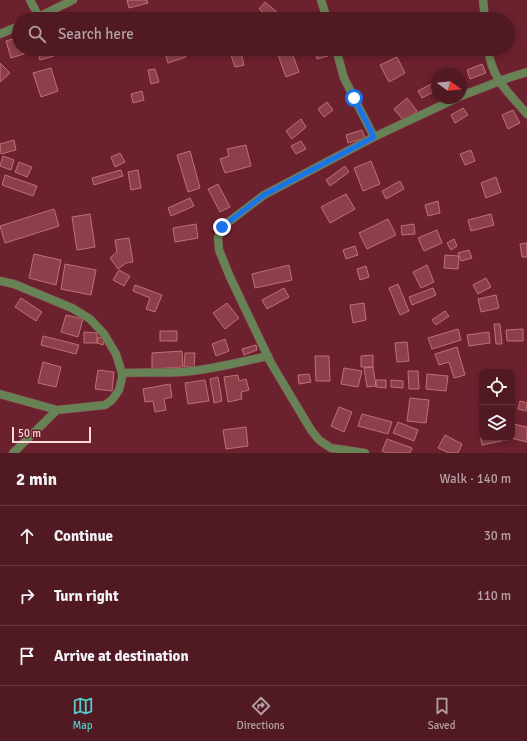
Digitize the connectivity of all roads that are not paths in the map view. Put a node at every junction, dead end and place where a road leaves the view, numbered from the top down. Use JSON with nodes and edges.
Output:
{"nodes":[{"id":1,"x":30,"y":0,"type":"edge"},
{"id":2,"x":73,"y":0,"type":"edge"},
{"id":3,"x":322,"y":0,"type":"edge"},
{"id":4,"x":483,"y":0,"type":"edge"},
{"id":5,"x":35,"y":12,"type":"edge"},
{"id":6,"x":49,"y":12,"type":"edge"},
{"id":7,"x":325,"y":12,"type":"edge"},
{"id":8,"x":484,"y":12,"type":"edge"},
{"id":9,"x":12,"y":29,"type":"edge"},
{"id":10,"x":0,"y":34,"type":"edge"},
{"id":11,"x":338,"y":56,"type":"edge"},
{"id":12,"x":489,"y":56,"type":"edge"},
{"id":13,"x":527,"y":72,"type":"edge"},
{"id":14,"x":499,"y":81,"type":"junction"},
{"id":15,"x":467,"y":94,"type":"edge"},
{"id":16,"x":444,"y":104,"type":"edge"},
{"id":17,"x":527,"y":114,"type":"edge"},
{"id":18,"x":374,"y":137,"type":"junction"},
{"id":19,"x":0,"y":281,"type":"edge"},
{"id":20,"x":268,"y":356,"type":"junction"},
{"id":21,"x":122,"y":373,"type":"junction"},
{"id":22,"x":0,"y":394,"type":"edge"},
{"id":23,"x":57,"y":410,"type":"junction"},
{"id":24,"x":12,"y":453,"type":"edge"},
{"id":25,"x":365,"y":453,"type":"edge"}],
"edges":[{"from":1,"to":5,"type":"street"},
{"from":2,"to":6,"type":"street"},
{"from":3,"to":7,"type":"street"},
{"from":4,"to":8,"type":"street"},
{"from":9,"to":10,"type":"street"},
{"from":11,"to":18,"type":"street"},
{"from":12,"to":14,"type":"street"},
{"from":13,"to":14,"type":"street"},
{"from":14,"to":15,"type":"street"},
{"from":14,"to":17,"type":"street"},
{"from":16,"to":18,"type":"street"},
{"from":18,"to":20,"type":"street"},
{"from":19,"to":21,"type":"street"},
{"from":20,"to":21,"type":"street"},
{"from":20,"to":25,"type":"street"},
{"from":21,"to":23,"type":"street"},
{"from":22,"to":23,"type":"street"},
{"from":23,"to":24,"type":"street"}]}
